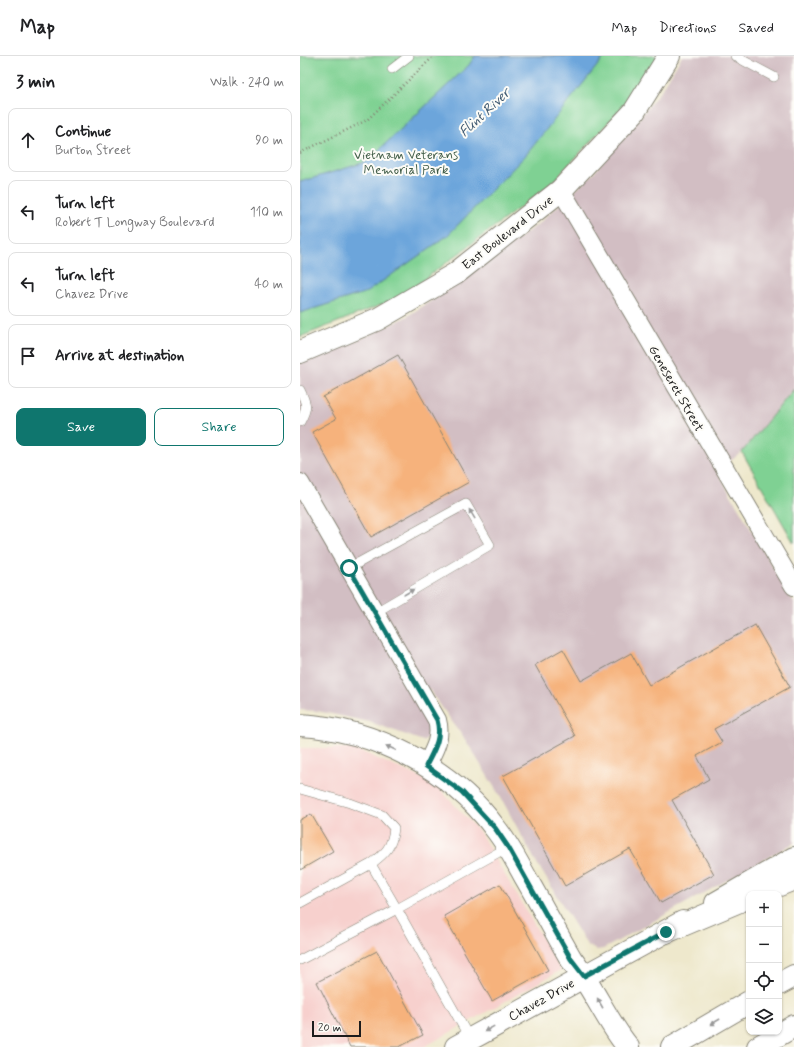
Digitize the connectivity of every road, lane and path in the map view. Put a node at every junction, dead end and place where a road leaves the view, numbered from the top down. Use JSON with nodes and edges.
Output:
{"nodes":[{"id":1,"x":409,"y":56,"type":"edge"},
{"id":2,"x":434,"y":56,"type":"edge"},
{"id":3,"x":670,"y":56,"type":"edge"},
{"id":4,"x":735,"y":56,"type":"edge"},
{"id":5,"x":392,"y":69,"type":"dead end"},
{"id":6,"x":774,"y":77,"type":"dead end"},
{"id":7,"x":300,"y":153,"type":"edge"},
{"id":8,"x":561,"y":190,"type":"junction"},
{"id":9,"x":300,"y":352,"type":"edge"},
{"id":10,"x":300,"y":390,"type":"edge"},
{"id":11,"x":300,"y":422,"type":"edge"},
{"id":12,"x":300,"y":483,"type":"edge"},
{"id":13,"x":349,"y":568,"type":"junction"},
{"id":14,"x":794,"y":586,"type":"edge"},
{"id":15,"x":376,"y":612,"type":"junction"},
{"id":16,"x":300,"y":725,"type":"edge"},
{"id":17,"x":426,"y":766,"type":"junction"},
{"id":18,"x":300,"y":789,"type":"edge"},
{"id":19,"x":508,"y":847,"type":"junction"},
{"id":20,"x":794,"y":858,"type":"edge"},
{"id":21,"x":371,"y":864,"type":"junction"},
{"id":22,"x":794,"y":879,"type":"edge"},
{"id":23,"x":764,"y":891,"type":"edge"},
{"id":24,"x":746,"y":898,"type":"edge"},
{"id":25,"x":300,"y":903,"type":"edge"},
{"id":26,"x":397,"y":909,"type":"junction"},
{"id":27,"x":666,"y":932,"type":"junction"},
{"id":28,"x":300,"y":960,"type":"edge"},
{"id":29,"x":584,"y":976,"type":"junction"},
{"id":30,"x":794,"y":976,"type":"edge"},
{"id":31,"x":782,"y":982,"type":"edge"},
{"id":32,"x":746,"y":1004,"type":"edge"},
{"id":33,"x":794,"y":1026,"type":"edge"},
{"id":34,"x":622,"y":1039,"type":"edge"},
{"id":35,"x":463,"y":1043,"type":"edge"},
{"id":36,"x":672,"y":1047,"type":"edge"},
{"id":37,"x":758,"y":1047,"type":"edge"}],
"edges":[{"from":1,"to":5,"type":"lane"},
{"from":2,"to":7,"type":"path"},
{"from":3,"to":8,"type":"main road","name":"East Boulevard Drive"},
{"from":4,"to":6,"type":"lane"},
{"from":8,"to":9,"type":"main road","name":"East Boulevard Drive"},
{"from":8,"to":14,"type":"street","name":"Geneseret Street"},
{"from":10,"to":11,"type":"lane"},
{"from":12,"to":13,"type":"street"},
{"from":13,"to":15,"type":"street"},
{"from":15,"to":13,"type":"lane","one_way":true},
{"from":15,"to":17,"type":"street"},
{"from":17,"to":16,"type":"main road","one_way":true},
{"from":17,"to":19,"type":"main road"},
{"from":18,"to":21,"type":"lane"},
{"from":19,"to":26,"type":"lane"},
{"from":19,"to":29,"type":"main road"},
{"from":20,"to":27,"type":"main road","name":"Chavez Drive"},
{"from":21,"to":25,"type":"lane"},
{"from":21,"to":26,"type":"lane"},
{"from":22,"to":23,"type":"main road"},
{"from":24,"to":27,"type":"main road"},
{"from":26,"to":28,"type":"lane"},
{"from":26,"to":35,"type":"lane"},
{"from":27,"to":29,"type":"main road","name":"Chavez Drive"},
{"from":34,"to":29,"type":"main road","one_way":true},
{"from":29,"to":35,"type":"main road","name":"Chavez Drive","one_way":true},
{"from":30,"to":31,"type":"main road"},
{"from":32,"to":36,"type":"main road","one_way":true},
{"from":33,"to":37,"type":"main road"}]}
